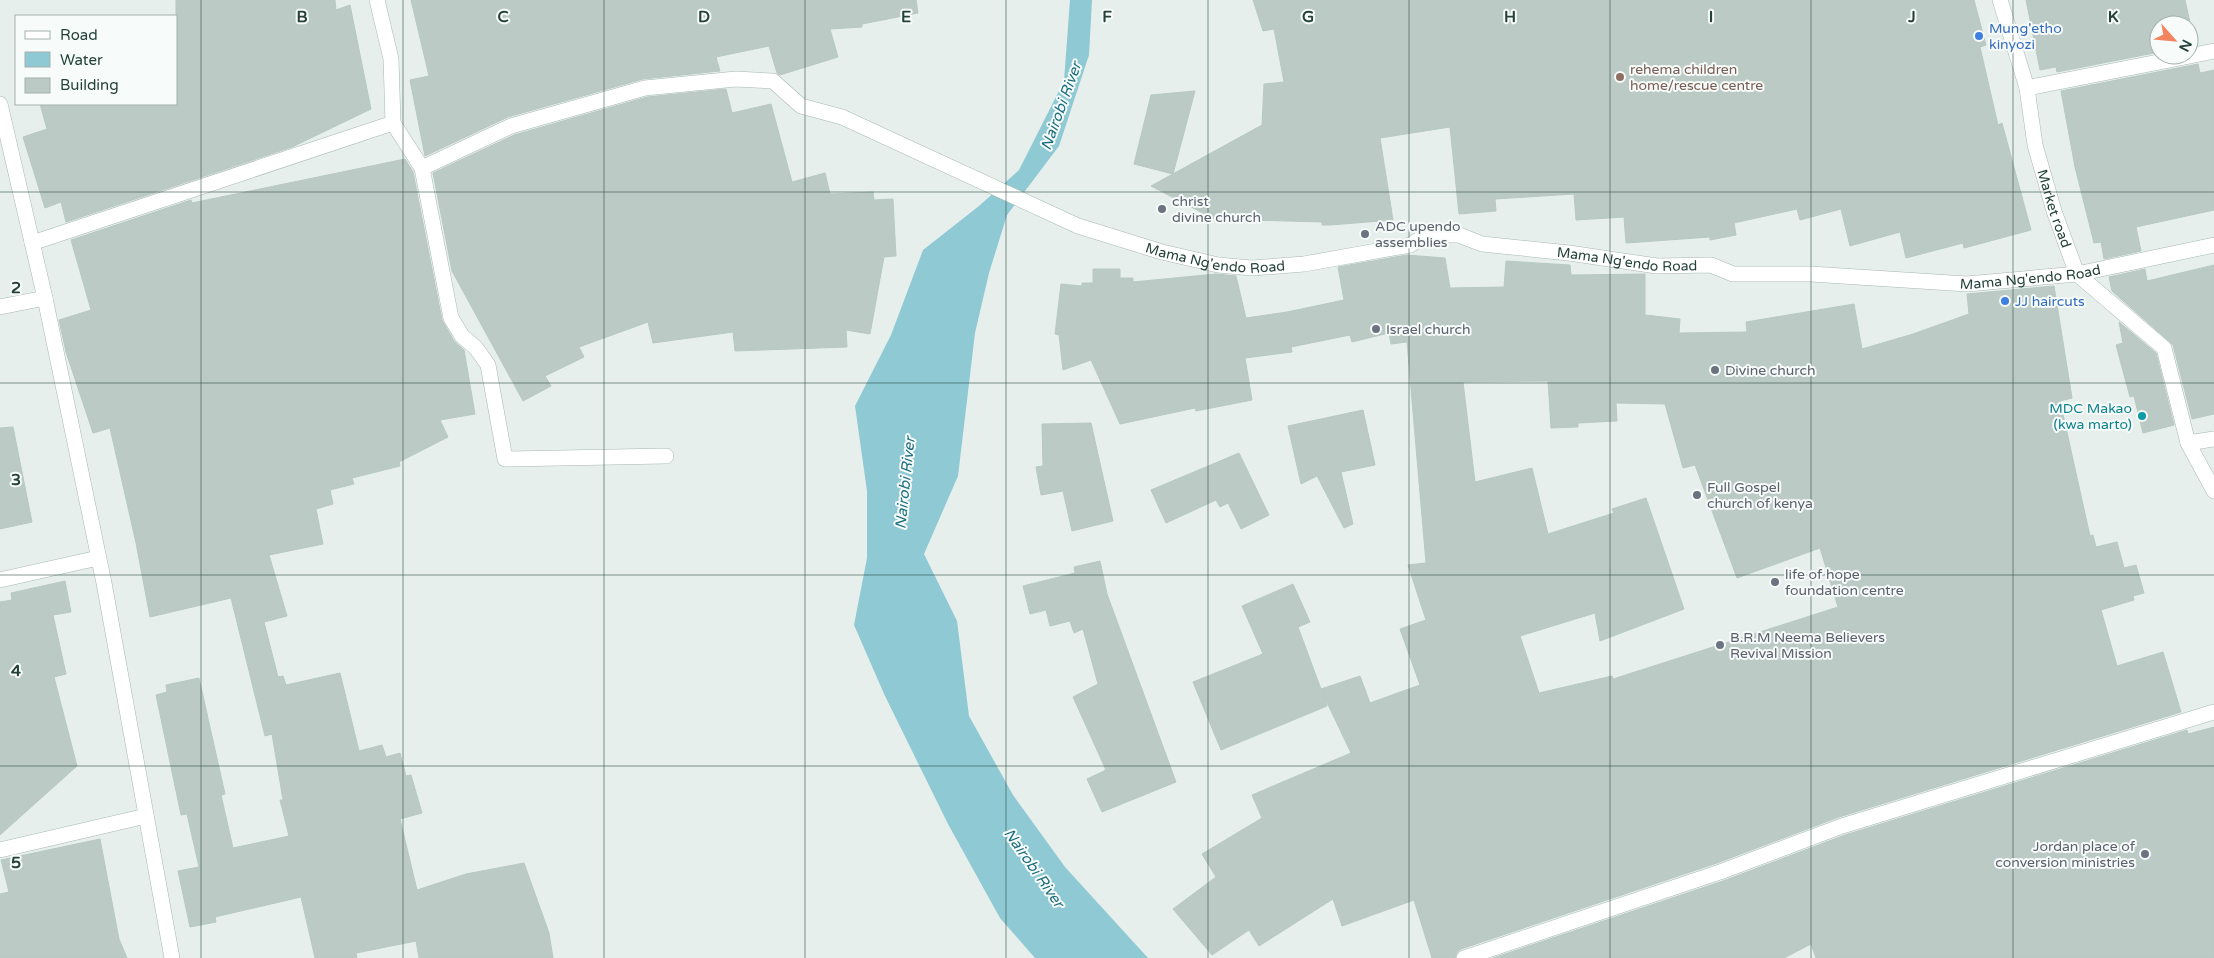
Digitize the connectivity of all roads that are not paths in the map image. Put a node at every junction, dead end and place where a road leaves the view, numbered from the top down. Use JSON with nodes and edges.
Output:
{"nodes":[{"id":1,"x":377,"y":0,"type":"edge"},
{"id":2,"x":2000,"y":0,"type":"edge"},
{"id":3,"x":2214,"y":51,"type":"edge"},
{"id":4,"x":2027,"y":88,"type":"junction"},
{"id":5,"x":0,"y":104,"type":"edge"},
{"id":6,"x":393,"y":123,"type":"junction"},
{"id":7,"x":422,"y":168,"type":"junction"},
{"id":8,"x":32,"y":243,"type":"junction"},
{"id":9,"x":2214,"y":245,"type":"edge"},
{"id":10,"x":2077,"y":274,"type":"junction"},
{"id":11,"x":44,"y":298,"type":"junction"},
{"id":12,"x":0,"y":307,"type":"edge"},
{"id":13,"x":2214,"y":439,"type":"edge"},
{"id":14,"x":2188,"y":443,"type":"junction"},
{"id":15,"x":666,"y":456,"type":"dead end"},
{"id":16,"x":2214,"y":491,"type":"edge"},
{"id":17,"x":98,"y":558,"type":"junction"},
{"id":18,"x":0,"y":580,"type":"edge"},
{"id":19,"x":2214,"y":712,"type":"edge"},
{"id":20,"x":146,"y":816,"type":"junction"},
{"id":21,"x":0,"y":850,"type":"edge"},
{"id":22,"x":172,"y":958,"type":"edge"},
{"id":23,"x":1464,"y":958,"type":"edge"}],
"edges":[{"from":1,"to":6,"type":"street"},
{"from":2,"to":4,"type":"street","name":"Market road"},
{"from":3,"to":4,"type":"street"},
{"from":4,"to":10,"type":"street","name":"Market road"},
{"from":5,"to":8,"type":"street"},
{"from":6,"to":7,"type":"street"},
{"from":6,"to":8,"type":"street"},
{"from":7,"to":10,"type":"street","name":"Mama Ng'endo Road"},
{"from":7,"to":15,"type":"street"},
{"from":8,"to":11,"type":"street"},
{"from":9,"to":10,"type":"street","name":"Mama Ng'endo Road"},
{"from":10,"to":14,"type":"street","name":"Market road"},
{"from":11,"to":12,"type":"street"},
{"from":11,"to":17,"type":"street"},
{"from":13,"to":14,"type":"street"},
{"from":14,"to":16,"type":"street","name":"Market road"},
{"from":17,"to":18,"type":"street"},
{"from":17,"to":20,"type":"street"},
{"from":19,"to":23,"type":"street"},
{"from":20,"to":21,"type":"street"},
{"from":20,"to":22,"type":"street"}]}
